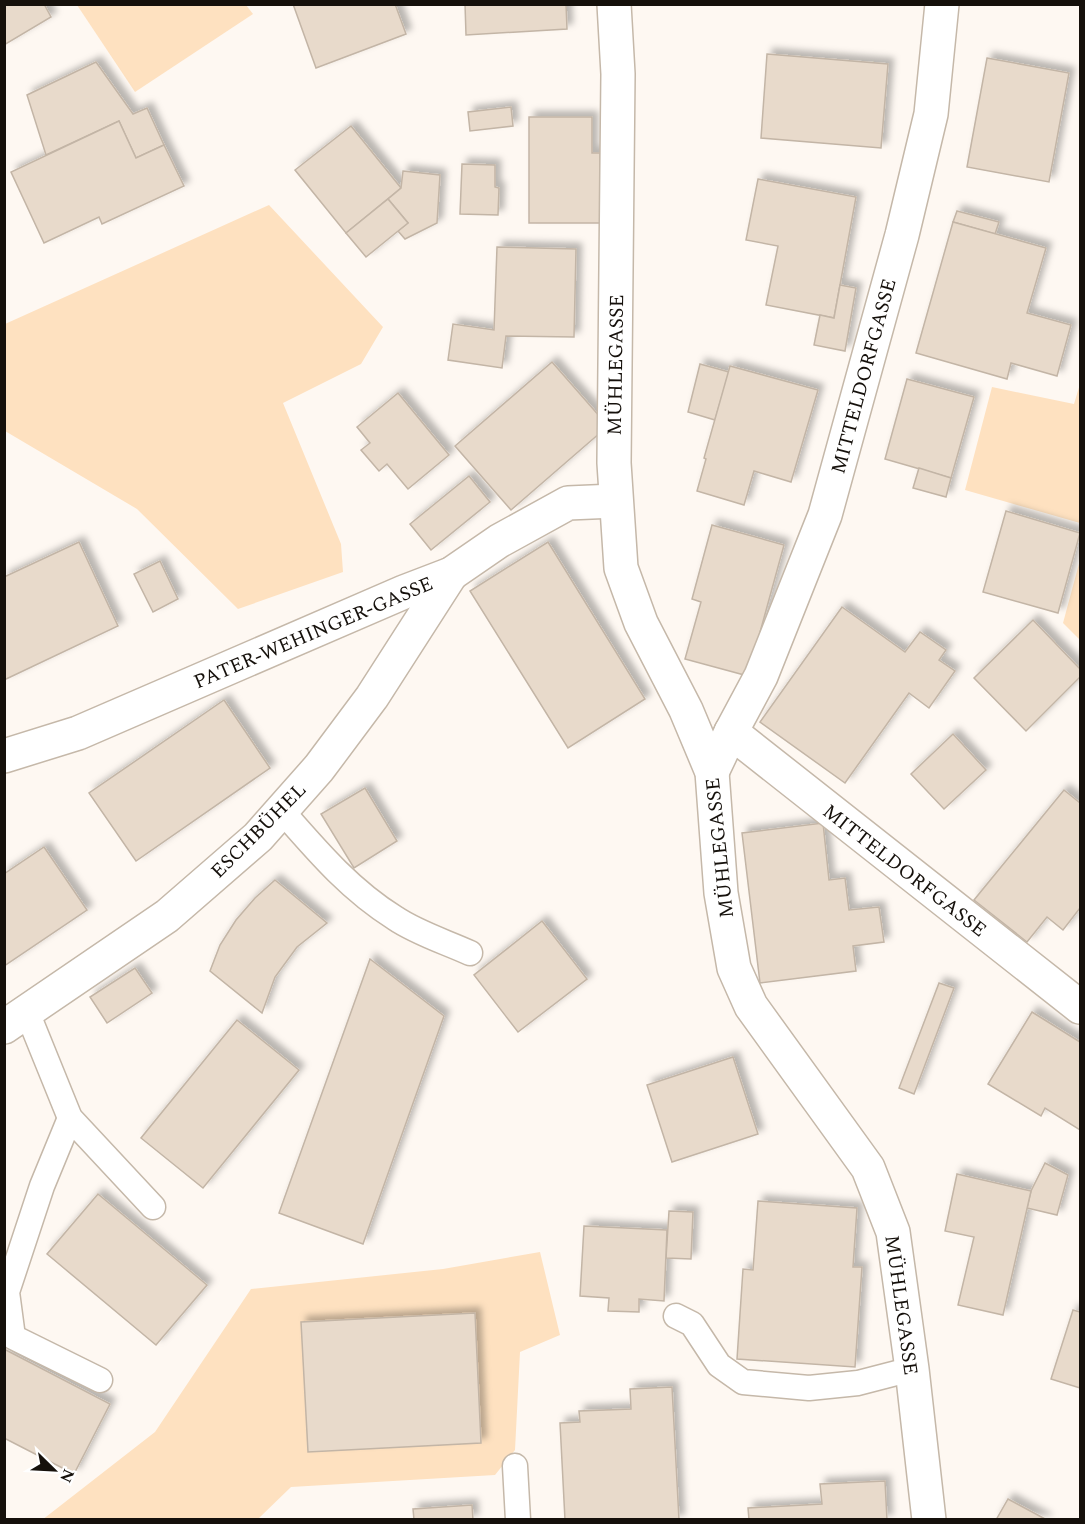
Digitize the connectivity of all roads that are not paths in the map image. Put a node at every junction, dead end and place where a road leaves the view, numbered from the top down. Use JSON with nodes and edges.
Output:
{"nodes":[{"id":1,"x":614,"y":4,"type":"edge"},
{"id":2,"x":942,"y":4,"type":"edge"},
{"id":3,"x":615,"y":501,"type":"junction"},
{"id":4,"x":451,"y":574,"type":"junction"},
{"id":5,"x":731,"y":732,"type":"junction"},
{"id":6,"x":4,"y":756,"type":"edge"},
{"id":7,"x":712,"y":772,"type":"junction"},
{"id":8,"x":282,"y":811,"type":"junction"},
{"id":9,"x":470,"y":953,"type":"dead end"},
{"id":10,"x":1080,"y":1006,"type":"edge"},
{"id":11,"x":16,"y":1020,"type":"edge"},
{"id":12,"x":70,"y":1118,"type":"junction"},
{"id":13,"x":153,"y":1207,"type":"dead end"},
{"id":14,"x":676,"y":1316,"type":"dead end"},
{"id":15,"x":912,"y":1369,"type":"junction"},
{"id":16,"x":100,"y":1380,"type":"dead end"},
{"id":17,"x":515,"y":1466,"type":"dead end"},
{"id":18,"x":518,"y":1520,"type":"edge"},
{"id":19,"x":929,"y":1520,"type":"edge"}],
"edges":[{"from":1,"to":3,"type":"street","name":"MÜHLEGASSE"},
{"from":2,"to":5,"type":"street","name":"MITTELDORFGASSE"},
{"from":3,"to":4,"type":"street","name":"PATER-WEHINGER-GASSE"},
{"from":3,"to":7,"type":"street","name":"MÜHLEGASSE"},
{"from":4,"to":6,"type":"street","name":"PATER-WEHINGER-GASSE"},
{"from":4,"to":8,"type":"street","name":"ESCHBÜHEL"},
{"from":5,"to":7,"type":"street","name":"MITTELDORFGASSE"},
{"from":5,"to":10,"type":"street","name":"MITTELDORFGASSE"},
{"from":7,"to":15,"type":"street","name":"MÜHLEGASSE"},
{"from":8,"to":9,"type":"lane"},
{"from":8,"to":11,"type":"street","name":"ESCHBÜHEL"},
{"from":11,"to":12,"type":"lane"},
{"from":12,"to":13,"type":"lane"},
{"from":12,"to":16,"type":"lane"},
{"from":14,"to":15,"type":"lane"},
{"from":15,"to":19,"type":"street","name":"MÜHLEGASSE"},
{"from":17,"to":18,"type":"lane"}]}
